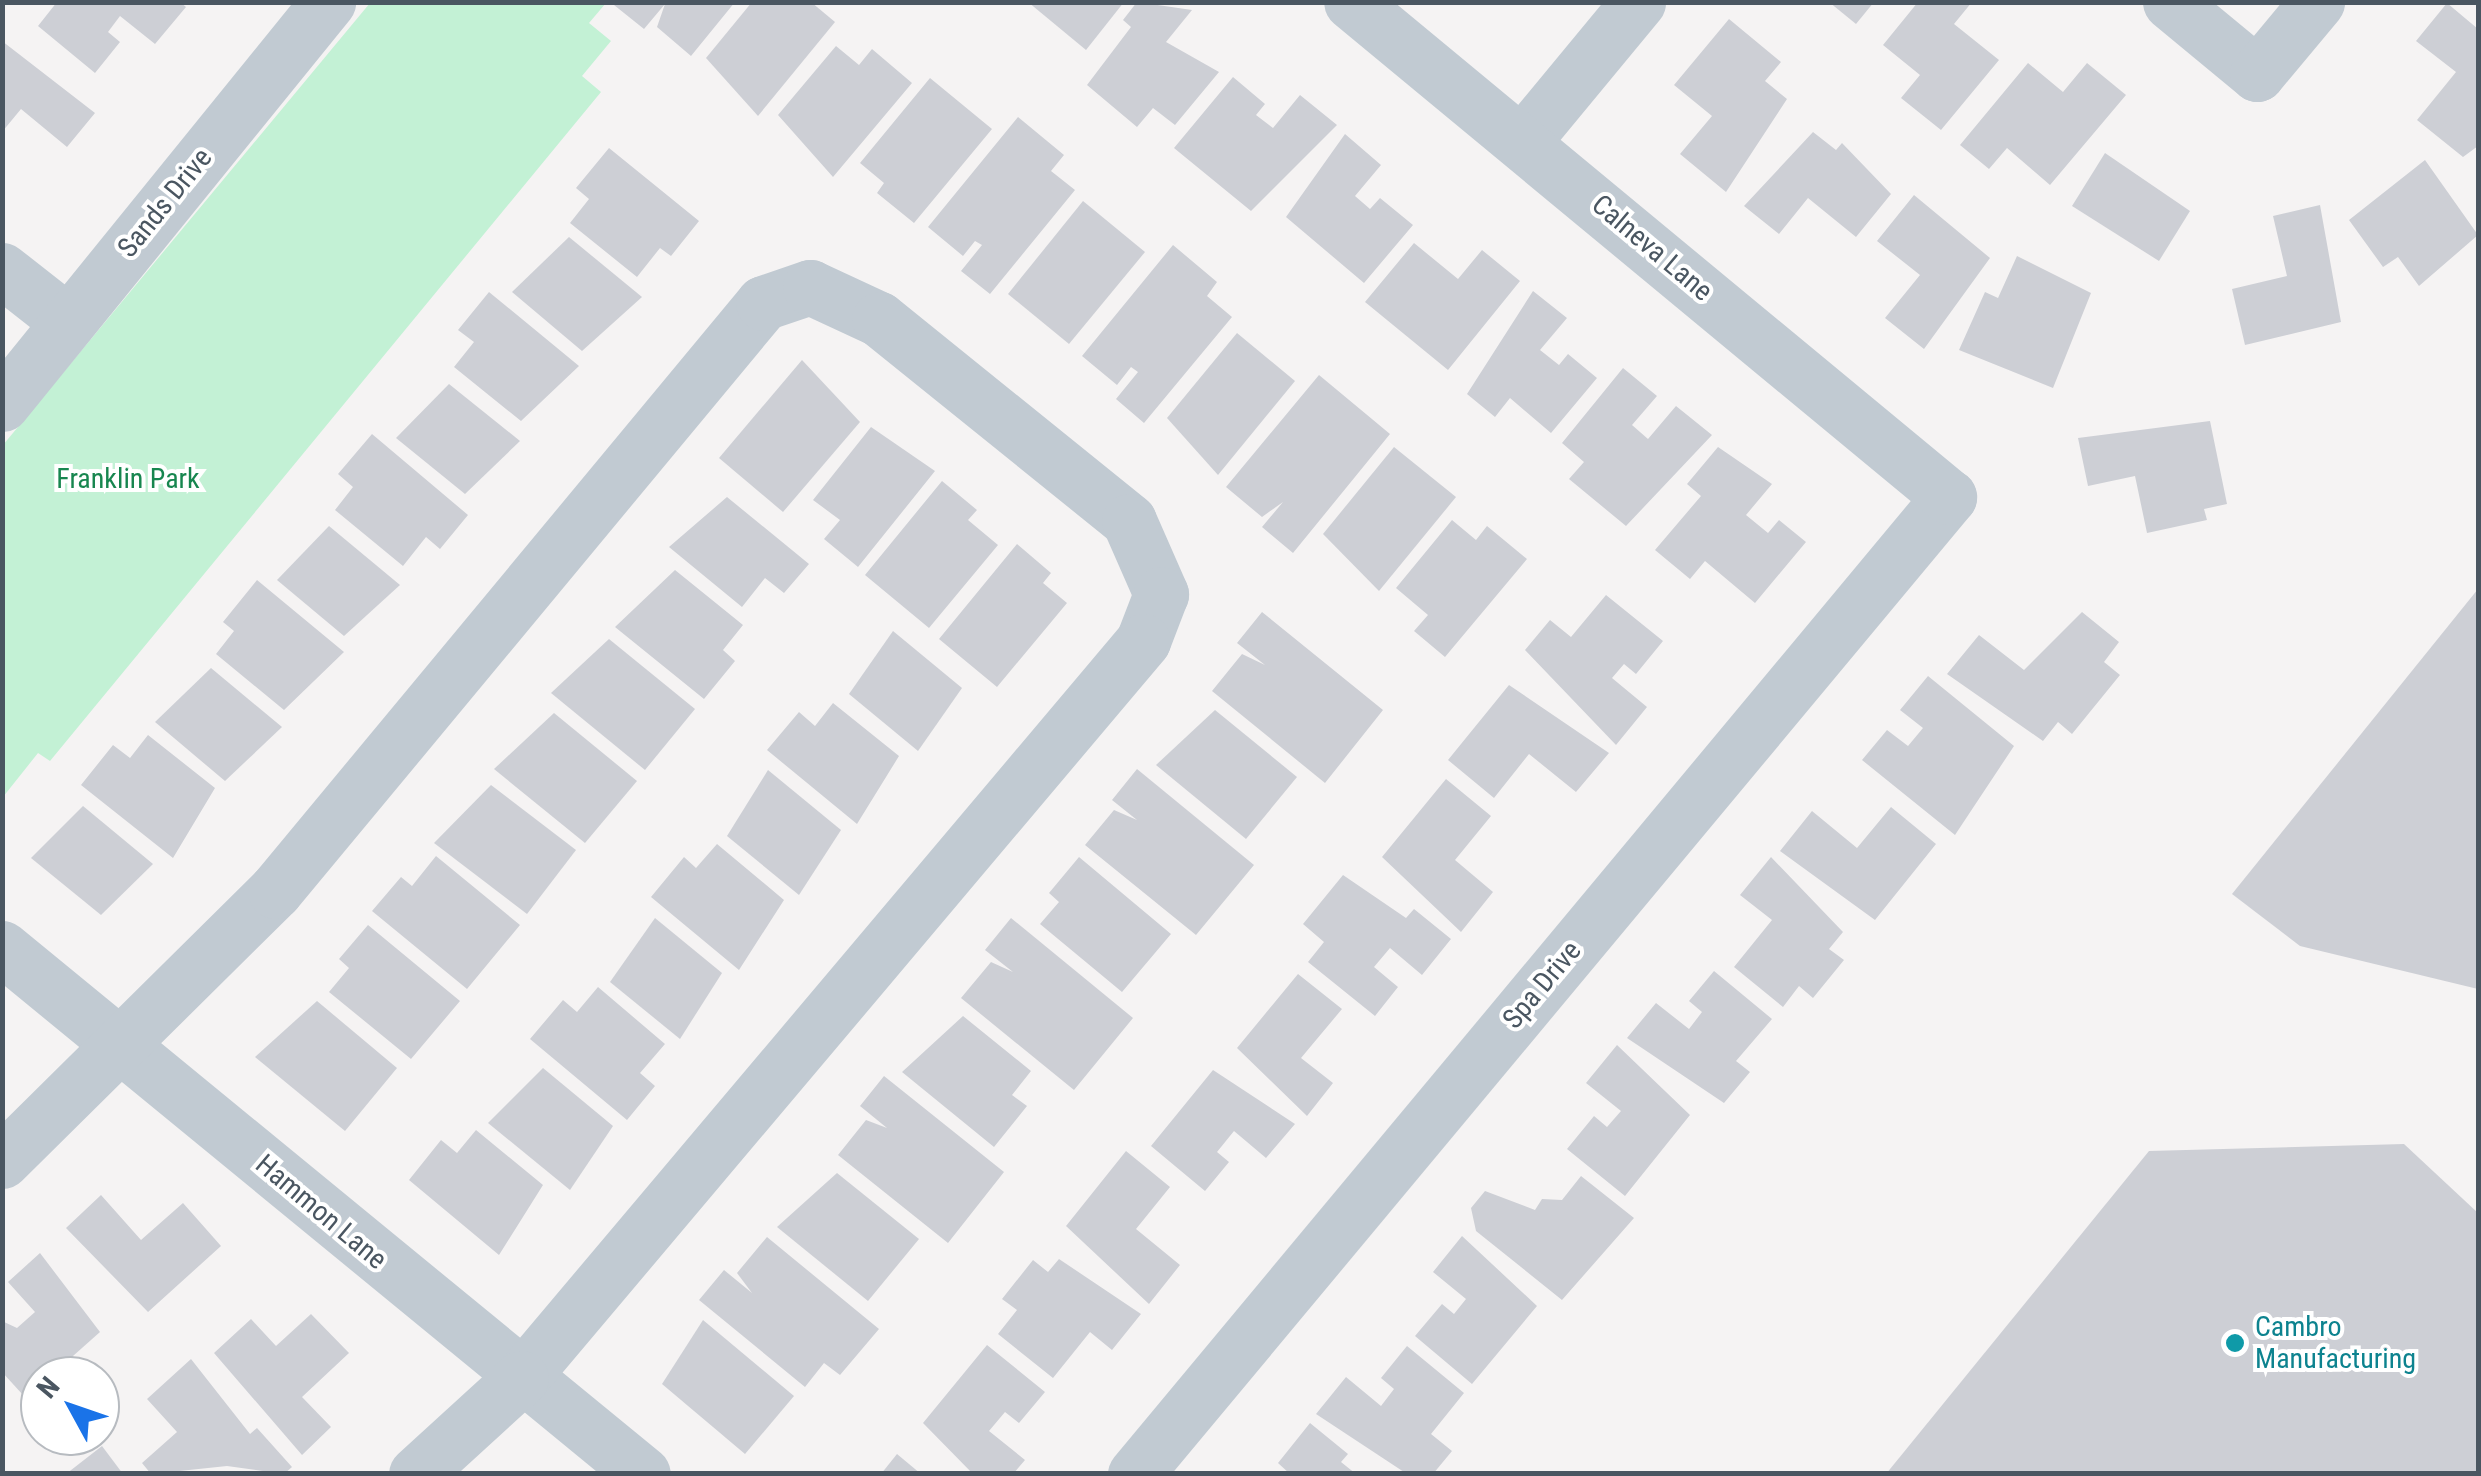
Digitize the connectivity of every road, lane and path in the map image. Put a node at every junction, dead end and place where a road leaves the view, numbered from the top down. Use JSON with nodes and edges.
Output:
{"nodes":[{"id":1,"x":328,"y":2,"type":"edge"},
{"id":2,"x":1351,"y":2,"type":"edge"},
{"id":3,"x":1638,"y":2,"type":"edge"},
{"id":4,"x":2170,"y":2,"type":"edge"},
{"id":5,"x":2317,"y":2,"type":"edge"},
{"id":6,"x":1524,"y":140,"type":"junction"},
{"id":7,"x":2,"y":270,"type":"edge"},
{"id":8,"x":68,"y":322,"type":"junction"},
{"id":9,"x":2,"y":404,"type":"edge"},
{"id":10,"x":1949,"y":497,"type":"joint"},
{"id":11,"x":2,"y":948,"type":"edge"},
{"id":12,"x":118,"y":1044,"type":"junction"},
{"id":13,"x":2,"y":1160,"type":"edge"},
{"id":14,"x":521,"y":1378,"type":"junction"},
{"id":15,"x":416,"y":1474,"type":"edge"},
{"id":16,"x":643,"y":1474,"type":"edge"},
{"id":17,"x":1135,"y":1474,"type":"edge"}],
"edges":[{"from":1,"to":8,"type":"street","name":"Sands Drive"},
{"from":2,"to":6,"type":"street","name":"Calneva Lane"},
{"from":3,"to":6,"type":"street"},
{"from":4,"to":5,"type":"street"},
{"from":6,"to":10,"type":"street","name":"Calneva Lane"},
{"from":7,"to":8,"type":"street"},
{"from":8,"to":9,"type":"street","name":"Sands Drive"},
{"from":10,"to":17,"type":"street","name":"Spa Drive"},
{"from":11,"to":12,"type":"street","name":"Hammon Lane"},
{"from":12,"to":13,"type":"street"},
{"from":12,"to":14,"type":"street","name":"Hammon Lane"},
{"from":12,"to":14,"type":"street"},
{"from":14,"to":15,"type":"street"},
{"from":14,"to":16,"type":"street","name":"Hammon Lane"}]}
